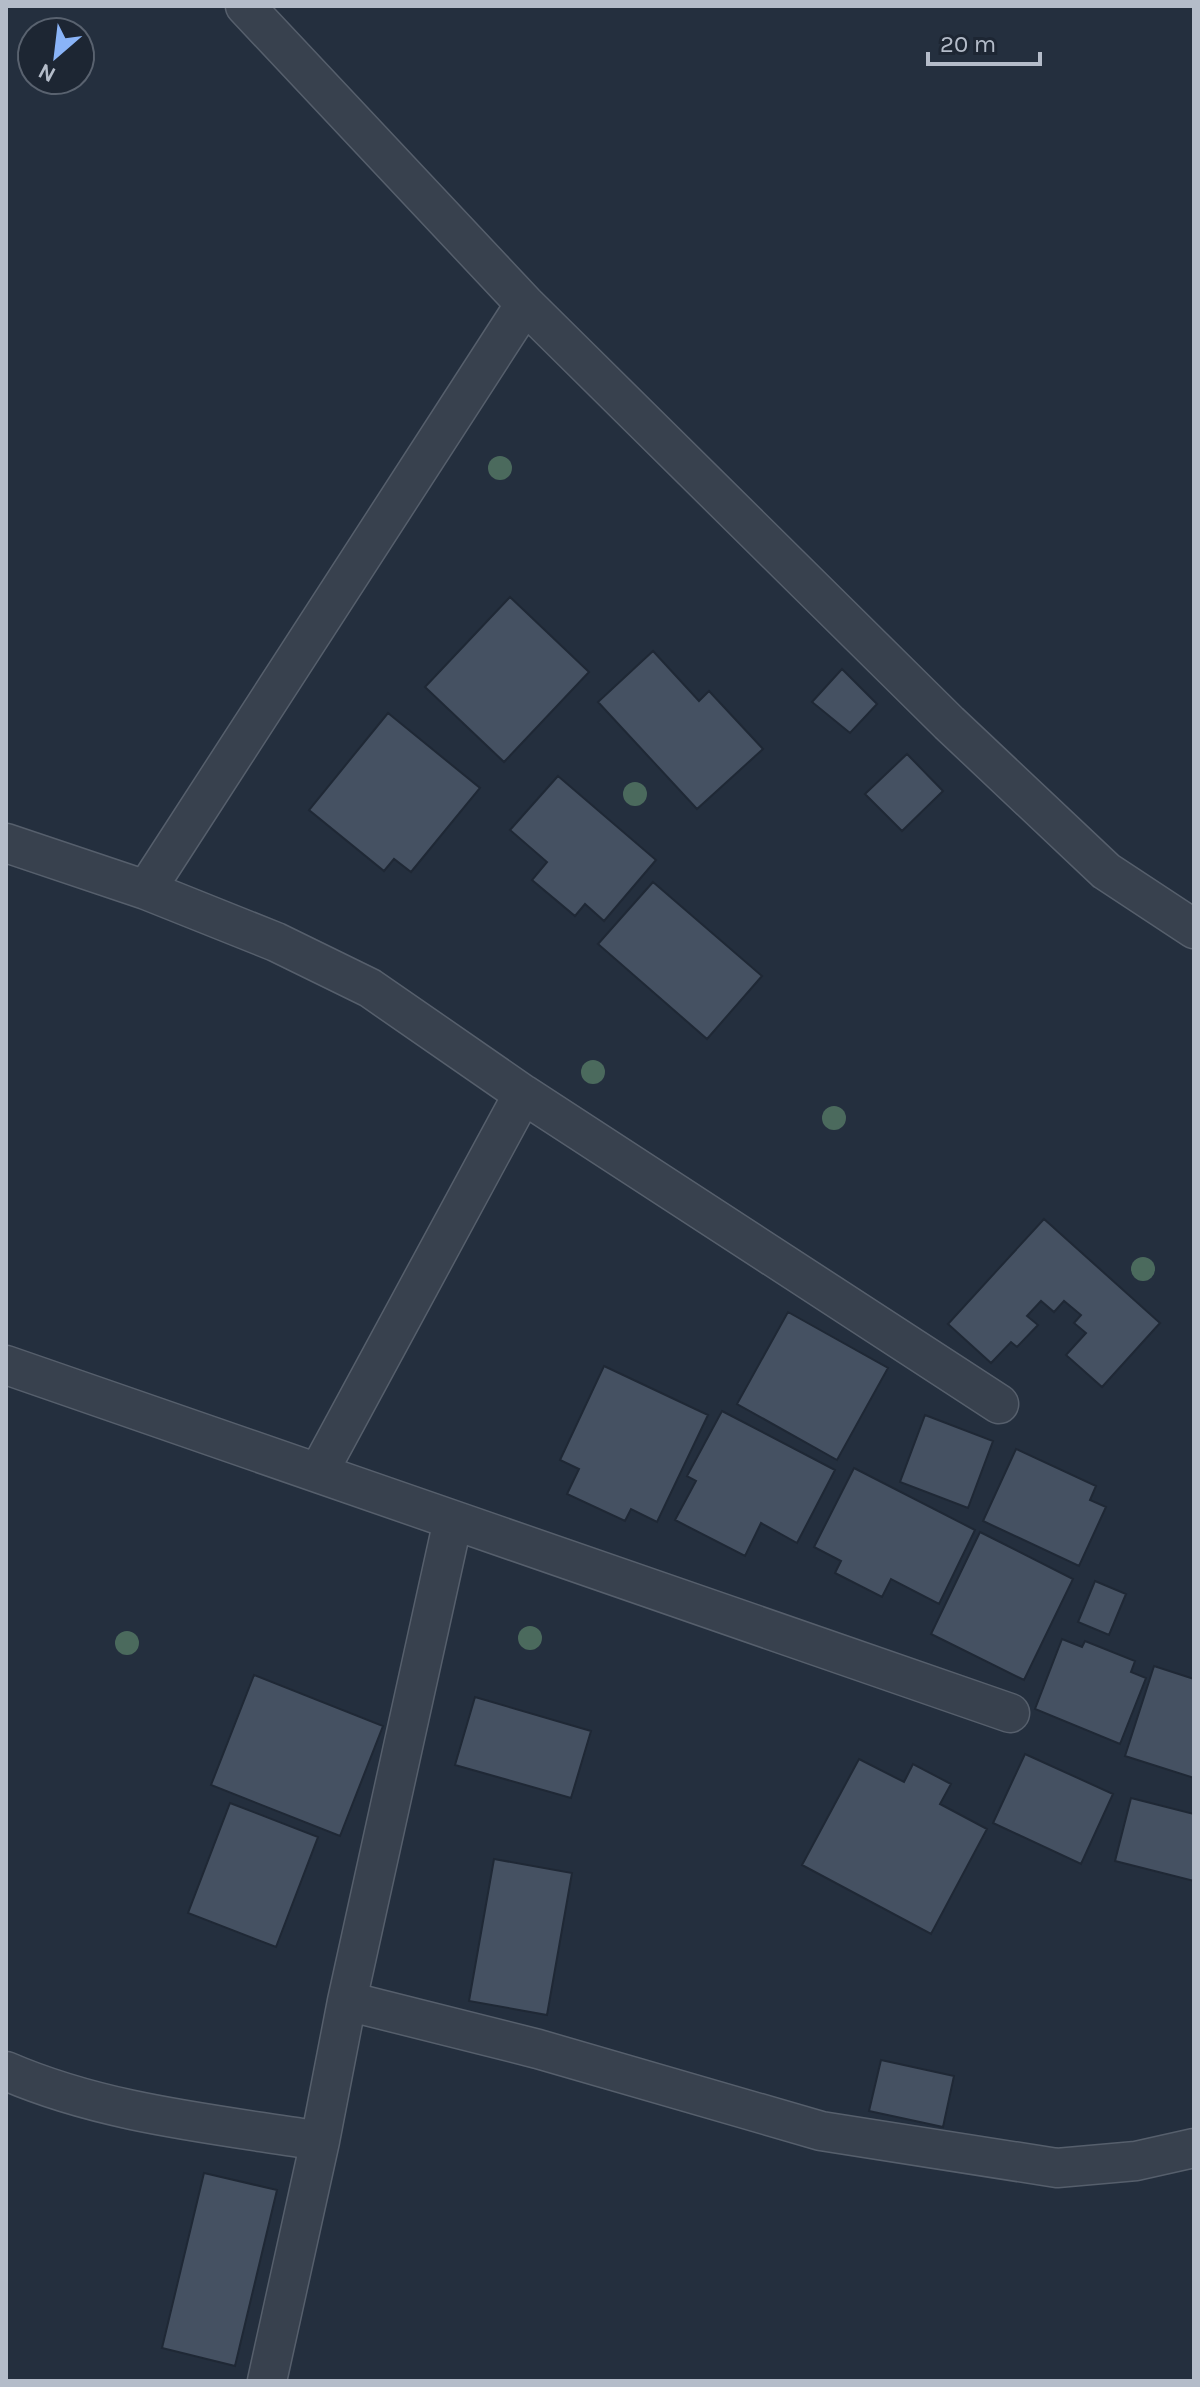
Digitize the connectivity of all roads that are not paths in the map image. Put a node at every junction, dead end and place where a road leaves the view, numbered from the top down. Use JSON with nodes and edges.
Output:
{"nodes":[{"id":1,"x":245,"y":6,"type":"edge"},
{"id":2,"x":525,"y":304,"type":"junction"},
{"id":3,"x":6,"y":843,"type":"edge"},
{"id":4,"x":146,"y":890,"type":"junction"},
{"id":5,"x":1194,"y":929,"type":"edge"},
{"id":6,"x":523,"y":1094,"type":"junction"},
{"id":7,"x":6,"y":1365,"type":"edge"},
{"id":8,"x":999,"y":1404,"type":"dead end"},
{"id":9,"x":318,"y":1473,"type":"junction"},
{"id":10,"x":453,"y":1520,"type":"junction"},
{"id":11,"x":1010,"y":1713,"type":"dead end"},
{"id":12,"x":347,"y":2001,"type":"junction"},
{"id":13,"x":6,"y":2071,"type":"edge"},
{"id":14,"x":320,"y":2141,"type":"junction"},
{"id":15,"x":1194,"y":2148,"type":"edge"},
{"id":16,"x":267,"y":2381,"type":"edge"}],
"edges":[{"from":1,"to":2,"type":"street"},
{"from":2,"to":4,"type":"street"},
{"from":2,"to":5,"type":"street"},
{"from":3,"to":4,"type":"street"},
{"from":4,"to":6,"type":"street"},
{"from":6,"to":8,"type":"street"},
{"from":6,"to":9,"type":"street"},
{"from":7,"to":9,"type":"street"},
{"from":9,"to":10,"type":"street"},
{"from":10,"to":11,"type":"street"},
{"from":10,"to":12,"type":"street"},
{"from":12,"to":14,"type":"street"},
{"from":12,"to":15,"type":"street"},
{"from":13,"to":14,"type":"street"},
{"from":14,"to":16,"type":"street"}]}
